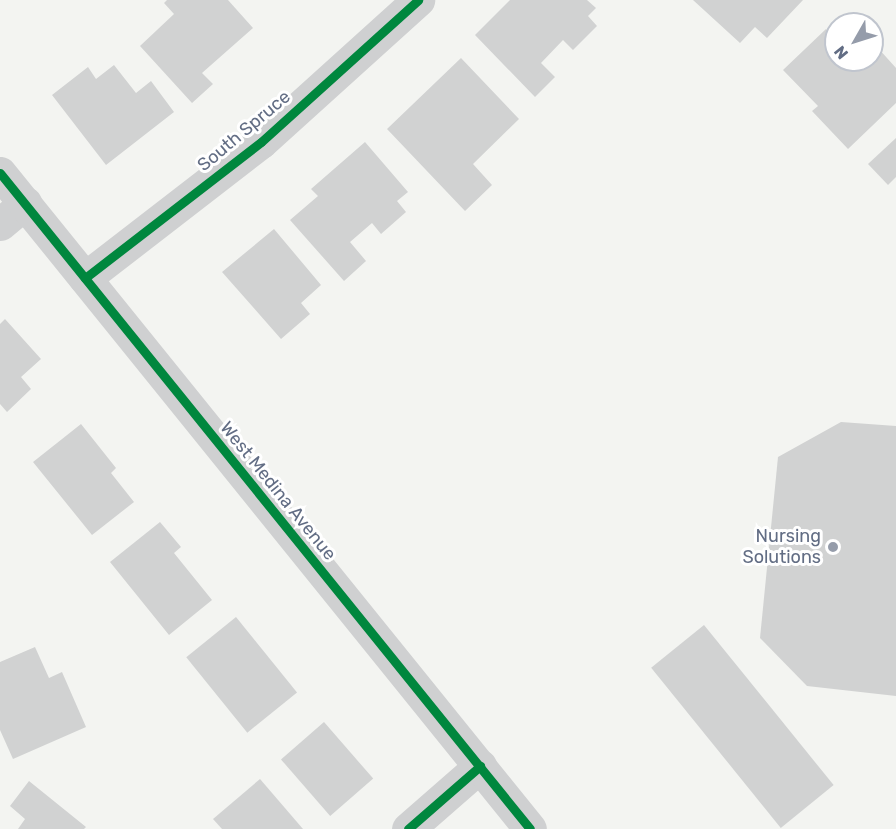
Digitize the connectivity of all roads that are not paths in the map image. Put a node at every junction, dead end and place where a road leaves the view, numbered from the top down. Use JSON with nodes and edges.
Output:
{"nodes":[{"id":1,"x":418,"y":0,"type":"edge"},
{"id":2,"x":0,"y":172,"type":"edge"},
{"id":3,"x":25,"y":203,"type":"junction"},
{"id":4,"x":0,"y":224,"type":"edge"},
{"id":5,"x":85,"y":278,"type":"junction"},
{"id":6,"x":480,"y":766,"type":"junction"},
{"id":7,"x":408,"y":829,"type":"edge"},
{"id":8,"x":530,"y":829,"type":"edge"}],
"edges":[{"from":1,"to":5,"type":"street","name":"South Spruce"},
{"from":2,"to":3,"type":"street","name":"West Medina Avenue"},
{"from":3,"to":4,"type":"street"},
{"from":3,"to":5,"type":"street","name":"West Medina Avenue"},
{"from":5,"to":6,"type":"street","name":"West Medina Avenue"},
{"from":6,"to":7,"type":"street"},
{"from":6,"to":8,"type":"street","name":"West Medina Avenue"}]}
